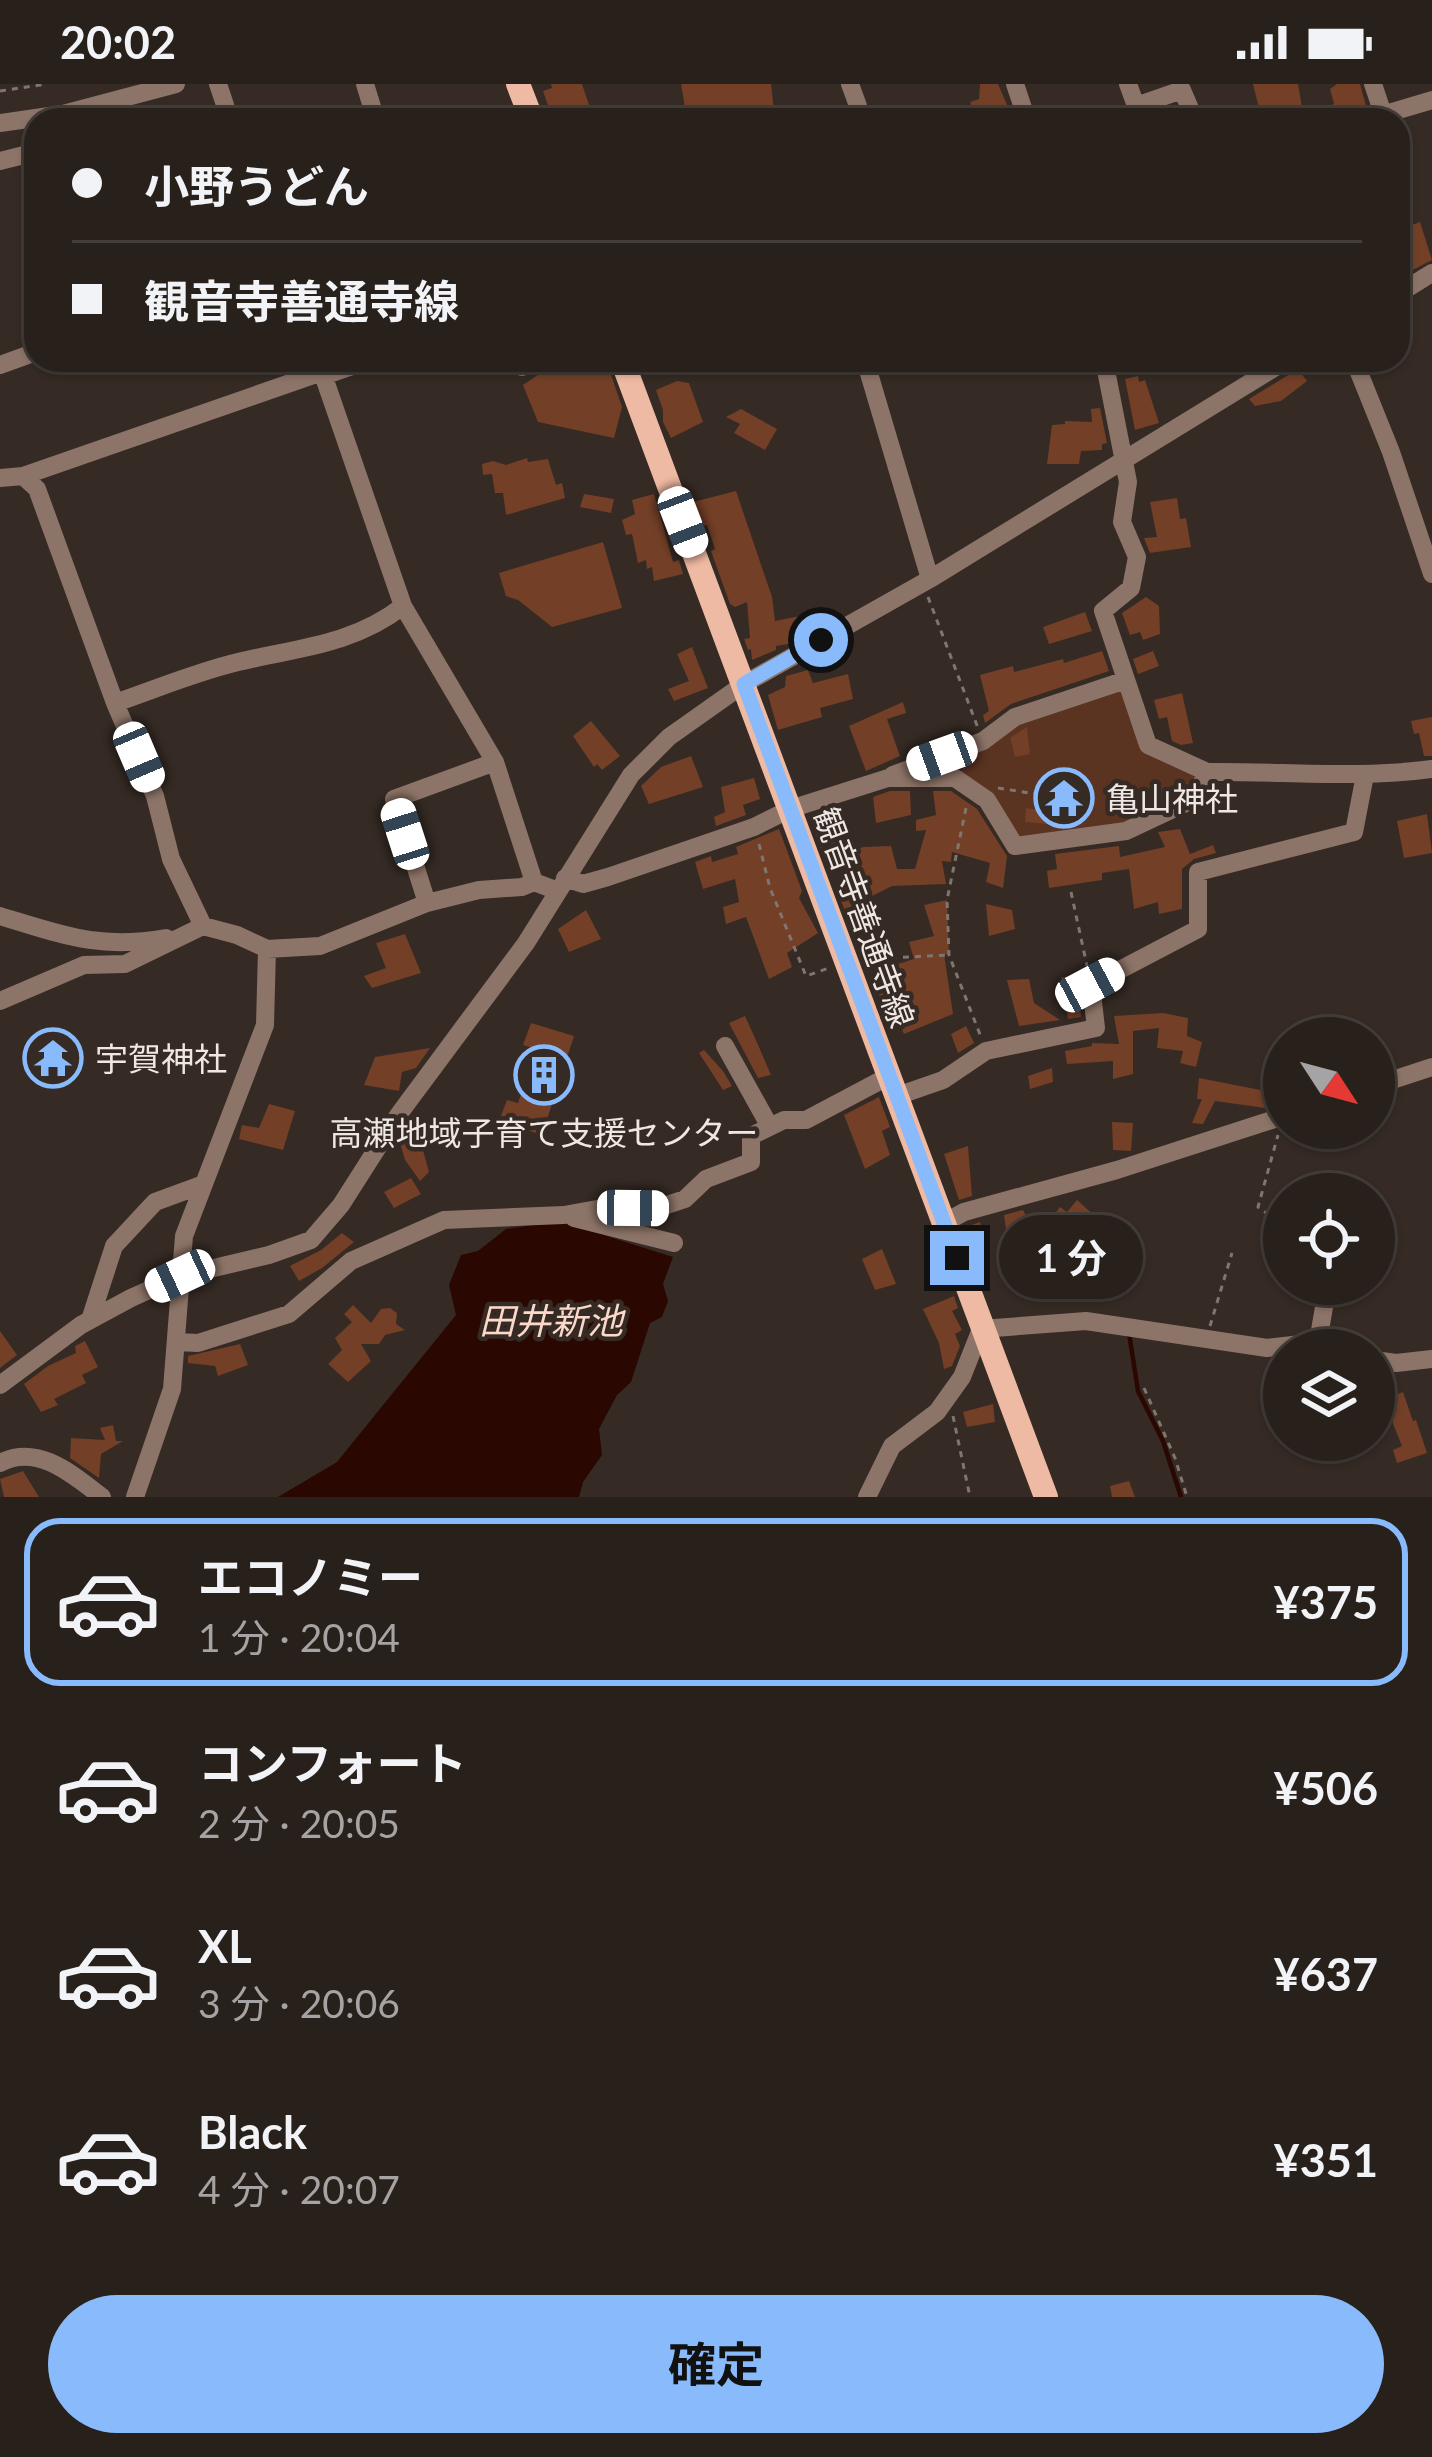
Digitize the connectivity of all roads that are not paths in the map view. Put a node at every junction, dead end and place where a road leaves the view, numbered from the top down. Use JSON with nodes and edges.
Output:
{"nodes":[{"id":1,"x":176,"y":84,"type":"edge"},
{"id":2,"x":1129,"y":84,"type":"edge"},
{"id":3,"x":89,"y":108,"type":"edge"},
{"id":4,"x":1190,"y":108,"type":"edge"},
{"id":5,"x":315,"y":372,"type":"edge"},
{"id":6,"x":322,"y":372,"type":"edge"},
{"id":7,"x":627,"y":372,"type":"edge"},
{"id":8,"x":868,"y":372,"type":"edge"},
{"id":9,"x":1107,"y":372,"type":"edge"},
{"id":10,"x":1267,"y":372,"type":"edge"},
{"id":11,"x":1359,"y":372,"type":"edge"},
{"id":12,"x":1125,"y":459,"type":"junction"},
{"id":13,"x":23,"y":476,"type":"junction"},
{"id":14,"x":0,"y":478,"type":"edge"},
{"id":15,"x":1432,"y":574,"type":"edge"},
{"id":16,"x":926,"y":581,"type":"junction"},
{"id":17,"x":403,"y":606,"type":"junction"},
{"id":18,"x":1126,"y":680,"type":"junction"},
{"id":19,"x":744,"y":684,"type":"junction"},
{"id":20,"x":115,"y":703,"type":"junction"},
{"id":21,"x":495,"y":762,"type":"junction"},
{"id":22,"x":1432,"y":769,"type":"edge"},
{"id":23,"x":1207,"y":772,"type":"junction"},
{"id":24,"x":1365,"y":775,"type":"junction"},
{"id":25,"x":887,"y":778,"type":"junction"},
{"id":26,"x":790,"y":809,"type":"junction"},
{"id":27,"x":534,"y":882,"type":"junction"},
{"id":28,"x":562,"y":884,"type":"junction"},
{"id":29,"x":427,"y":903,"type":"junction"},
{"id":30,"x":0,"y":916,"type":"edge"},
{"id":31,"x":202,"y":926,"type":"junction"},
{"id":32,"x":182,"y":935,"type":"junction"},
{"id":33,"x":267,"y":950,"type":"junction"},
{"id":34,"x":0,"y":1001,"type":"edge"},
{"id":35,"x":725,"y":1046,"type":"dead end"},
{"id":36,"x":1432,"y":1067,"type":"edge"},
{"id":37,"x":1395,"y":1079,"type":"edge"},
{"id":38,"x":893,"y":1086,"type":"junction"},
{"id":39,"x":1263,"y":1123,"type":"edge"},
{"id":40,"x":770,"y":1127,"type":"junction"},
{"id":41,"x":204,"y":1184,"type":"junction"},
{"id":42,"x":563,"y":1215,"type":"junction"},
{"id":43,"x":944,"y":1223,"type":"junction"},
{"id":44,"x":674,"y":1243,"type":"dead end"},
{"id":45,"x":180,"y":1276,"type":"junction"},
{"id":46,"x":90,"y":1320,"type":"junction"},
{"id":47,"x":981,"y":1329,"type":"junction"},
{"id":48,"x":178,"y":1342,"type":"junction"},
{"id":49,"x":1263,"y":1347,"type":"edge"},
{"id":50,"x":1432,"y":1359,"type":"edge"},
{"id":51,"x":1395,"y":1363,"type":"edge"},
{"id":52,"x":0,"y":1385,"type":"edge"},
{"id":53,"x":0,"y":1463,"type":"edge"},
{"id":54,"x":102,"y":1497,"type":"edge"},
{"id":55,"x":135,"y":1497,"type":"edge"},
{"id":56,"x":867,"y":1497,"type":"edge"},
{"id":57,"x":1046,"y":1497,"type":"edge"}],
"edges":[{"from":1,"to":3,"type":"street"},
{"from":2,"to":4,"type":"street"},
{"from":5,"to":13,"type":"street"},
{"from":6,"to":17,"type":"street"},
{"from":7,"to":19,"type":"main road","name":"観音寺善通寺線"},
{"from":8,"to":16,"type":"street"},
{"from":9,"to":12,"type":"street"},
{"from":10,"to":12,"type":"street"},
{"from":11,"to":15,"type":"street"},
{"from":12,"to":16,"type":"street"},
{"from":12,"to":18,"type":"street"},
{"from":13,"to":14,"type":"street"},
{"from":13,"to":20,"type":"street"},
{"from":16,"to":19,"type":"street"},
{"from":17,"to":20,"type":"street"},
{"from":17,"to":21,"type":"street"},
{"from":18,"to":23,"type":"street"},
{"from":18,"to":25,"type":"street"},
{"from":19,"to":26,"type":"main road","name":"観音寺善通寺線"},
{"from":19,"to":28,"type":"street"},
{"from":20,"to":31,"type":"street"},
{"from":21,"to":27,"type":"street"},
{"from":21,"to":29,"type":"street"},
{"from":22,"to":24,"type":"street"},
{"from":23,"to":24,"type":"street"},
{"from":23,"to":25,"type":"street"},
{"from":24,"to":38,"type":"street"},
{"from":25,"to":26,"type":"street"},
{"from":26,"to":28,"type":"street"},
{"from":26,"to":38,"type":"main road","name":"観音寺善通寺線"},
{"from":27,"to":28,"type":"street"},
{"from":27,"to":29,"type":"street"},
{"from":28,"to":45,"type":"street"},
{"from":29,"to":33,"type":"street"},
{"from":30,"to":32,"type":"street"},
{"from":31,"to":32,"type":"street"},
{"from":31,"to":33,"type":"street"},
{"from":32,"to":34,"type":"street"},
{"from":33,"to":41,"type":"street"},
{"from":35,"to":40,"type":"street"},
{"from":36,"to":37,"type":"street"},
{"from":38,"to":40,"type":"street"},
{"from":38,"to":43,"type":"main road","name":"観音寺善通寺線"},
{"from":39,"to":43,"type":"street"},
{"from":40,"to":42,"type":"street"},
{"from":41,"to":45,"type":"street"},
{"from":41,"to":46,"type":"street"},
{"from":42,"to":44,"type":"street"},
{"from":42,"to":48,"type":"street"},
{"from":43,"to":47,"type":"main road","name":"観音寺善通寺線"},
{"from":45,"to":46,"type":"street"},
{"from":45,"to":48,"type":"street"},
{"from":46,"to":52,"type":"street"},
{"from":47,"to":49,"type":"street"},
{"from":47,"to":56,"type":"street"},
{"from":47,"to":57,"type":"main road","name":"観音寺善通寺線"},
{"from":48,"to":55,"type":"street"},
{"from":50,"to":51,"type":"street"},
{"from":53,"to":54,"type":"street"}]}
